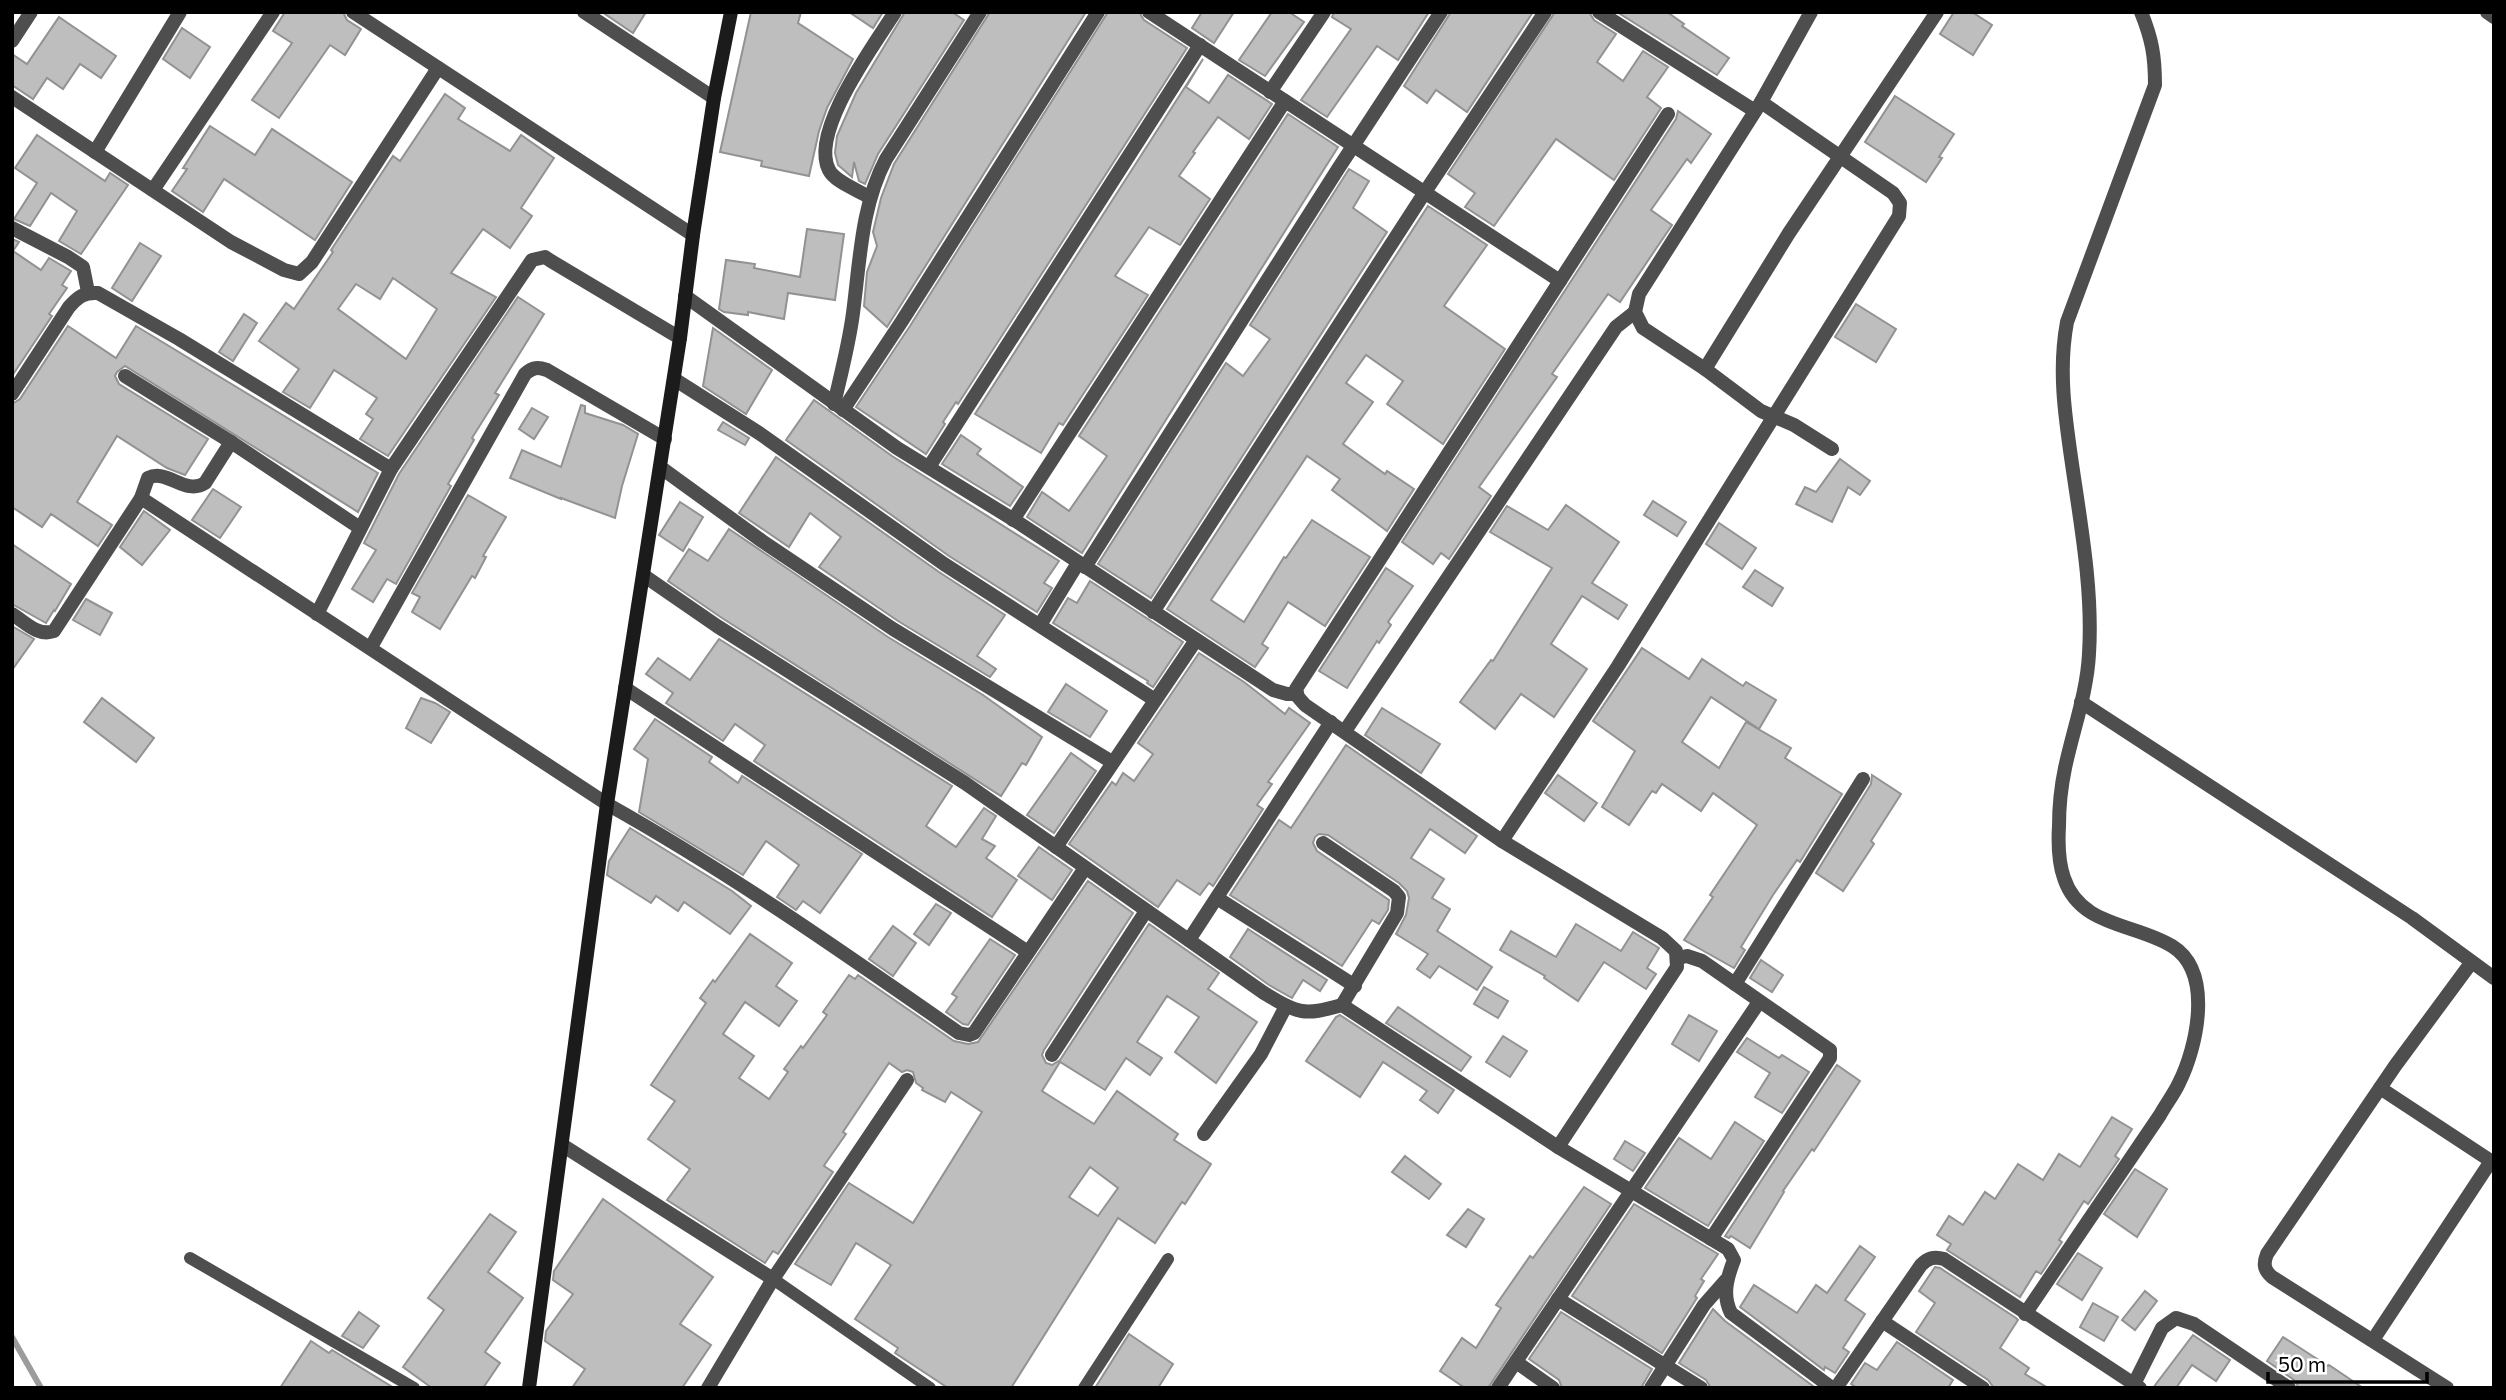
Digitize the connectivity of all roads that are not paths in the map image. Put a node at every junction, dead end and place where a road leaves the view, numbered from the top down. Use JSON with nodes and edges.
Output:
{"nodes":[{"id":1,"x":31,"y":12,"type":"edge"},
{"id":2,"x":180,"y":12,"type":"edge"},
{"id":3,"x":273,"y":12,"type":"edge"},
{"id":4,"x":353,"y":12,"type":"edge"},
{"id":5,"x":584,"y":12,"type":"edge"},
{"id":6,"x":731,"y":12,"type":"edge"},
{"id":7,"x":895,"y":12,"type":"edge"},
{"id":8,"x":979,"y":12,"type":"edge"},
{"id":9,"x":1098,"y":12,"type":"edge"},
{"id":10,"x":1324,"y":12,"type":"edge"},
{"id":11,"x":1441,"y":12,"type":"edge"},
{"id":12,"x":1545,"y":12,"type":"edge"},
{"id":13,"x":1598,"y":12,"type":"edge"},
{"id":14,"x":1811,"y":12,"type":"edge"},
{"id":15,"x":1937,"y":12,"type":"edge"},
{"id":16,"x":2141,"y":12,"type":"edge"},
{"id":17,"x":2487,"y":12,"type":"edge"},
{"id":18,"x":1159,"y":15,"type":"edge"},
{"id":19,"x":2494,"y":17,"type":"edge"},
{"id":20,"x":12,"y":41,"type":"edge"},
{"id":21,"x":1200,"y":45,"type":"junction"},
{"id":22,"x":438,"y":68,"type":"junction"},
{"id":23,"x":1270,"y":92,"type":"junction"},
{"id":24,"x":12,"y":97,"type":"edge"},
{"id":25,"x":714,"y":98,"type":"junction"},
{"id":26,"x":1285,"y":101,"type":"junction"},
{"id":27,"x":1758,"y":106,"type":"junction"},
{"id":28,"x":1668,"y":114,"type":"dead end"},
{"id":29,"x":1354,"y":146,"type":"junction"},
{"id":30,"x":95,"y":152,"type":"junction"},
{"id":31,"x":1839,"y":157,"type":"junction"},
{"id":32,"x":153,"y":190,"type":"junction"},
{"id":33,"x":1425,"y":192,"type":"junction"},
{"id":34,"x":870,"y":197,"type":"junction"},
{"id":35,"x":12,"y":228,"type":"edge"},
{"id":36,"x":693,"y":235,"type":"junction"},
{"id":37,"x":1560,"y":281,"type":"junction"},
{"id":38,"x":88,"y":292,"type":"junction"},
{"id":39,"x":685,"y":296,"type":"junction"},
{"id":40,"x":1634,"y":312,"type":"junction"},
{"id":41,"x":680,"y":338,"type":"junction"},
{"id":42,"x":1705,"y":369,"type":"junction"},
{"id":43,"x":125,"y":376,"type":"dead end"},
{"id":44,"x":674,"y":379,"type":"junction"},
{"id":45,"x":12,"y":394,"type":"edge"},
{"id":46,"x":839,"y":407,"type":"junction"},
{"id":47,"x":1774,"y":418,"type":"junction"},
{"id":48,"x":665,"y":439,"type":"junction"},
{"id":49,"x":231,"y":442,"type":"junction"},
{"id":50,"x":1832,"y":449,"type":"dead end"},
{"id":51,"x":660,"y":467,"type":"junction"},
{"id":52,"x":929,"y":467,"type":"junction"},
{"id":53,"x":391,"y":469,"type":"junction"},
{"id":54,"x":141,"y":498,"type":"junction"},
{"id":55,"x":1013,"y":520,"type":"junction"},
{"id":56,"x":360,"y":528,"type":"junction"},
{"id":57,"x":1081,"y":565,"type":"junction"},
{"id":58,"x":643,"y":575,"type":"junction"},
{"id":59,"x":1153,"y":612,"type":"junction"},
{"id":60,"x":12,"y":614,"type":"edge"},
{"id":61,"x":317,"y":614,"type":"junction"},
{"id":62,"x":1040,"y":625,"type":"junction"},
{"id":63,"x":1196,"y":640,"type":"junction"},
{"id":64,"x":371,"y":647,"type":"junction"},
{"id":65,"x":625,"y":688,"type":"junction"},
{"id":66,"x":1296,"y":694,"type":"junction"},
{"id":67,"x":1155,"y":700,"type":"junction"},
{"id":68,"x":2081,"y":702,"type":"junction"},
{"id":69,"x":1331,"y":722,"type":"junction"},
{"id":70,"x":1345,"y":731,"type":"junction"},
{"id":71,"x":1112,"y":762,"type":"junction"},
{"id":72,"x":1863,"y":779,"type":"dead end"},
{"id":73,"x":607,"y":804,"type":"junction"},
{"id":74,"x":1502,"y":841,"type":"junction"},
{"id":75,"x":1323,"y":843,"type":"dead end"},
{"id":76,"x":1056,"y":847,"type":"junction"},
{"id":77,"x":1085,"y":868,"type":"junction"},
{"id":78,"x":1217,"y":898,"type":"junction"},
{"id":79,"x":1146,"y":911,"type":"junction"},
{"id":80,"x":1189,"y":940,"type":"junction"},
{"id":81,"x":1028,"y":952,"type":"junction"},
{"id":82,"x":1678,"y":958,"type":"junction"},
{"id":83,"x":2471,"y":963,"type":"junction"},
{"id":84,"x":2494,"y":978,"type":"edge"},
{"id":85,"x":1735,"y":984,"type":"junction"},
{"id":86,"x":1355,"y":986,"type":"junction"},
{"id":87,"x":1759,"y":1002,"type":"junction"},
{"id":88,"x":1342,"y":1005,"type":"junction"},
{"id":89,"x":1286,"y":1006,"type":"junction"},
{"id":90,"x":1052,"y":1055,"type":"dead end"},
{"id":91,"x":907,"y":1080,"type":"dead end"},
{"id":92,"x":2380,"y":1088,"type":"junction"},
{"id":93,"x":1205,"y":1134,"type":"dead end"},
{"id":94,"x":562,"y":1145,"type":"junction"},
{"id":95,"x":1559,"y":1147,"type":"junction"},
{"id":96,"x":2492,"y":1162,"type":"edge"},
{"id":97,"x":1630,"y":1191,"type":"junction"},
{"id":98,"x":1712,"y":1239,"type":"junction"},
{"id":99,"x":190,"y":1258,"type":"dead end"},
{"id":100,"x":1168,"y":1259,"type":"dead end"},
{"id":101,"x":773,"y":1279,"type":"junction"},
{"id":102,"x":1726,"y":1280,"type":"junction"},
{"id":103,"x":1558,"y":1299,"type":"junction"},
{"id":104,"x":2025,"y":1314,"type":"junction"},
{"id":105,"x":1882,"y":1321,"type":"junction"},
{"id":106,"x":2373,"y":1340,"type":"junction"},
{"id":107,"x":1516,"y":1362,"type":"junction"},
{"id":108,"x":1666,"y":1364,"type":"junction"},
{"id":109,"x":2135,"y":1386,"type":"edge"},
{"id":110,"x":414,"y":1388,"type":"edge"},
{"id":111,"x":529,"y":1388,"type":"edge"},
{"id":112,"x":708,"y":1388,"type":"edge"},
{"id":113,"x":930,"y":1388,"type":"edge"},
{"id":114,"x":1084,"y":1388,"type":"edge"},
{"id":115,"x":1498,"y":1388,"type":"edge"},
{"id":116,"x":1553,"y":1388,"type":"edge"},
{"id":117,"x":1651,"y":1388,"type":"edge"},
{"id":118,"x":1701,"y":1388,"type":"edge"},
{"id":119,"x":1834,"y":1388,"type":"edge"},
{"id":120,"x":1983,"y":1388,"type":"edge"},
{"id":121,"x":2289,"y":1388,"type":"edge"},
{"id":122,"x":2447,"y":1388,"type":"edge"}],
"edges":[{"from":1,"to":20,"type":"street"},
{"from":2,"to":30,"type":"street"},
{"from":3,"to":32,"type":"street"},
{"from":4,"to":22,"type":"street"},
{"from":5,"to":25,"type":"street"},
{"from":6,"to":25,"type":"street"},
{"from":7,"to":34,"type":"street"},
{"from":8,"to":34,"type":"street"},
{"from":9,"to":46,"type":"street"},
{"from":10,"to":23,"type":"street"},
{"from":11,"to":29,"type":"street"},
{"from":12,"to":33,"type":"street"},
{"from":13,"to":27,"type":"street"},
{"from":14,"to":27,"type":"street"},
{"from":15,"to":31,"type":"street"},
{"from":16,"to":68,"type":"street"},
{"from":17,"to":19,"type":"street"},
{"from":18,"to":21,"type":"street"},
{"from":21,"to":23,"type":"street"},
{"from":21,"to":52,"type":"street"},
{"from":22,"to":32,"type":"street"},
{"from":22,"to":36,"type":"street"},
{"from":23,"to":26,"type":"street"},
{"from":24,"to":30,"type":"street"},
{"from":25,"to":36,"type":"street"},
{"from":26,"to":29,"type":"street"},
{"from":26,"to":55,"type":"street"},
{"from":27,"to":31,"type":"street"},
{"from":27,"to":40,"type":"street"},
{"from":28,"to":37,"type":"street"},
{"from":29,"to":33,"type":"street"},
{"from":29,"to":57,"type":"street"},
{"from":30,"to":32,"type":"street"},
{"from":31,"to":42,"type":"street"},
{"from":31,"to":47,"type":"street"},
{"from":33,"to":37,"type":"street"},
{"from":33,"to":59,"type":"street"},
{"from":34,"to":46,"type":"street"},
{"from":35,"to":38,"type":"street"},
{"from":36,"to":39,"type":"street"},
{"from":37,"to":66,"type":"street"},
{"from":38,"to":45,"type":"street"},
{"from":38,"to":53,"type":"street"},
{"from":39,"to":41,"type":"street"},
{"from":39,"to":46,"type":"street"},
{"from":40,"to":42,"type":"street"},
{"from":40,"to":70,"type":"street"},
{"from":41,"to":44,"type":"street"},
{"from":41,"to":53,"type":"street"},
{"from":42,"to":47,"type":"street"},
{"from":43,"to":49,"type":"street"},
{"from":44,"to":48,"type":"street"},
{"from":44,"to":62,"type":"street"},
{"from":46,"to":52,"type":"street"},
{"from":47,"to":50,"type":"street"},
{"from":47,"to":74,"type":"street"},
{"from":48,"to":51,"type":"street"},
{"from":48,"to":64,"type":"street"},
{"from":49,"to":54,"type":"street"},
{"from":49,"to":56,"type":"street"},
{"from":51,"to":58,"type":"street"},
{"from":51,"to":71,"type":"street"},
{"from":52,"to":55,"type":"street"},
{"from":53,"to":56,"type":"street"},
{"from":54,"to":60,"type":"street"},
{"from":54,"to":61,"type":"street"},
{"from":55,"to":57,"type":"street"},
{"from":56,"to":61,"type":"street"},
{"from":57,"to":59,"type":"street"},
{"from":57,"to":62,"type":"street"},
{"from":58,"to":65,"type":"street"},
{"from":58,"to":76,"type":"street"},
{"from":59,"to":63,"type":"street"},
{"from":61,"to":64,"type":"street"},
{"from":62,"to":67,"type":"street"},
{"from":63,"to":66,"type":"street"},
{"from":63,"to":67,"type":"street"},
{"from":64,"to":73,"type":"street"},
{"from":65,"to":73,"type":"street"},
{"from":65,"to":81,"type":"street"},
{"from":66,"to":69,"type":"street"},
{"from":67,"to":71,"type":"street"},
{"from":68,"to":83,"type":"street"},
{"from":68,"to":104,"type":"street"},
{"from":69,"to":70,"type":"street"},
{"from":69,"to":78,"type":"street"},
{"from":70,"to":74,"type":"street"},
{"from":71,"to":76,"type":"street"},
{"from":72,"to":85,"type":"street"},
{"from":73,"to":81,"type":"street"},
{"from":73,"to":94,"type":"street"},
{"from":74,"to":82,"type":"street"},
{"from":75,"to":86,"type":"street"},
{"from":76,"to":77,"type":"street"},
{"from":77,"to":79,"type":"street"},
{"from":77,"to":81,"type":"street"},
{"from":78,"to":80,"type":"street"},
{"from":78,"to":86,"type":"street"},
{"from":79,"to":80,"type":"street"},
{"from":79,"to":90,"type":"street"},
{"from":80,"to":89,"type":"street"},
{"from":82,"to":85,"type":"street"},
{"from":82,"to":95,"type":"street"},
{"from":83,"to":84,"type":"street"},
{"from":83,"to":92,"type":"street"},
{"from":85,"to":87,"type":"street"},
{"from":86,"to":88,"type":"street"},
{"from":87,"to":97,"type":"street"},
{"from":87,"to":98,"type":"street"},
{"from":88,"to":89,"type":"street"},
{"from":88,"to":95,"type":"street"},
{"from":89,"to":93,"type":"street"},
{"from":91,"to":101,"type":"street"},
{"from":92,"to":96,"type":"street"},
{"from":92,"to":106,"type":"street"},
{"from":94,"to":101,"type":"street"},
{"from":94,"to":111,"type":"street"},
{"from":95,"to":97,"type":"street"},
{"from":96,"to":106,"type":"street"},
{"from":97,"to":98,"type":"street"},
{"from":97,"to":103,"type":"street"},
{"from":98,"to":102,"type":"street"},
{"from":99,"to":110,"type":"lane"},
{"from":100,"to":114,"type":"lane"},
{"from":101,"to":112,"type":"street"},
{"from":101,"to":113,"type":"lane"},
{"from":102,"to":108,"type":"street"},
{"from":102,"to":119,"type":"street"},
{"from":103,"to":107,"type":"street"},
{"from":103,"to":108,"type":"street"},
{"from":104,"to":105,"type":"street"},
{"from":104,"to":109,"type":"street"},
{"from":105,"to":119,"type":"street"},
{"from":105,"to":120,"type":"street"},
{"from":106,"to":122,"type":"street"},
{"from":107,"to":115,"type":"street"},
{"from":107,"to":116,"type":"street"},
{"from":108,"to":117,"type":"street"},
{"from":108,"to":118,"type":"street"},
{"from":109,"to":121,"type":"street"}]}
